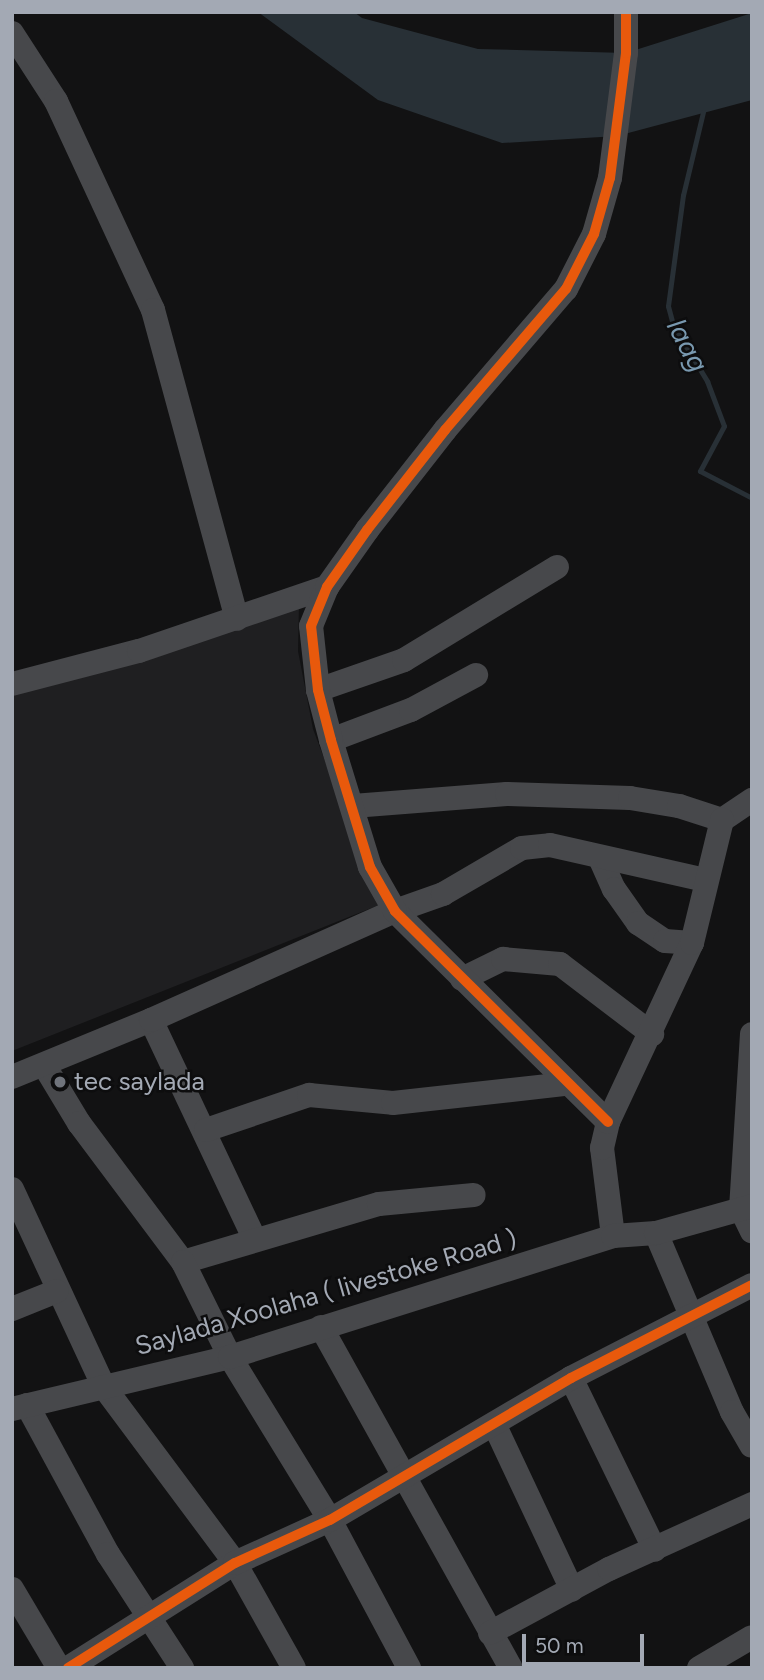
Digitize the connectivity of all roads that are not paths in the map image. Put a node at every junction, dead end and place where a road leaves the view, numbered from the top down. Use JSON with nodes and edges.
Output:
{"nodes":[{"id":1,"x":626,"y":12,"type":"edge"},
{"id":2,"x":12,"y":33,"type":"edge"},
{"id":3,"x":557,"y":567,"type":"dead end"},
{"id":4,"x":327,"y":587,"type":"junction"},
{"id":5,"x":237,"y":619,"type":"junction"},
{"id":6,"x":476,"y":675,"type":"dead end"},
{"id":7,"x":12,"y":684,"type":"edge"},
{"id":8,"x":317,"y":690,"type":"junction"},
{"id":9,"x":331,"y":740,"type":"junction"},
{"id":10,"x":752,"y":800,"type":"edge"},
{"id":11,"x":352,"y":806,"type":"junction"},
{"id":12,"x":722,"y":820,"type":"junction"},
{"id":13,"x":600,"y":858,"type":"junction"},
{"id":14,"x":705,"y":880,"type":"junction"},
{"id":15,"x":395,"y":911,"type":"junction"},
{"id":16,"x":692,"y":943,"type":"junction"},
{"id":17,"x":462,"y":979,"type":"junction"},
{"id":18,"x":151,"y":1020,"type":"junction"},
{"id":19,"x":652,"y":1034,"type":"junction"},
{"id":20,"x":752,"y":1034,"type":"edge"},
{"id":21,"x":44,"y":1065,"type":"junction"},
{"id":22,"x":12,"y":1077,"type":"edge"},
{"id":23,"x":566,"y":1084,"type":"junction"},
{"id":24,"x":608,"y":1122,"type":"junction"},
{"id":25,"x":206,"y":1130,"type":"junction"},
{"id":26,"x":12,"y":1189,"type":"edge"},
{"id":27,"x":474,"y":1195,"type":"dead end"},
{"id":28,"x":746,"y":1208,"type":"edge"},
{"id":29,"x":21,"y":1230,"type":"edge"},
{"id":30,"x":752,"y":1232,"type":"edge"},
{"id":31,"x":656,"y":1233,"type":"junction"},
{"id":32,"x":613,"y":1236,"type":"junction"},
{"id":33,"x":255,"y":1240,"type":"junction"},
{"id":34,"x":183,"y":1262,"type":"junction"},
{"id":35,"x":752,"y":1285,"type":"edge"},
{"id":36,"x":57,"y":1292,"type":"junction"},
{"id":37,"x":12,"y":1309,"type":"edge"},
{"id":38,"x":691,"y":1316,"type":"junction"},
{"id":39,"x":321,"y":1327,"type":"junction"},
{"id":40,"x":230,"y":1357,"type":"junction"},
{"id":41,"x":571,"y":1378,"type":"junction"},
{"id":42,"x":104,"y":1387,"type":"junction"},
{"id":43,"x":20,"y":1407,"type":"edge"},
{"id":44,"x":494,"y":1424,"type":"junction"},
{"id":45,"x":752,"y":1446,"type":"edge"},
{"id":46,"x":408,"y":1477,"type":"junction"},
{"id":47,"x":752,"y":1504,"type":"edge"},
{"id":48,"x":330,"y":1520,"type":"junction"},
{"id":49,"x":655,"y":1550,"type":"junction"},
{"id":50,"x":235,"y":1563,"type":"junction"},
{"id":51,"x":12,"y":1590,"type":"edge"},
{"id":52,"x":572,"y":1590,"type":"junction"},
{"id":53,"x":146,"y":1615,"type":"junction"},
{"id":54,"x":490,"y":1633,"type":"junction"},
{"id":55,"x":740,"y":1651,"type":"edge"},
{"id":56,"x":59,"y":1668,"type":"edge"},
{"id":57,"x":68,"y":1668,"type":"edge"},
{"id":58,"x":182,"y":1668,"type":"edge"},
{"id":59,"x":293,"y":1668,"type":"edge"},
{"id":60,"x":409,"y":1668,"type":"edge"},
{"id":61,"x":511,"y":1668,"type":"edge"},
{"id":62,"x":699,"y":1668,"type":"edge"}],
"edges":[{"from":1,"to":4,"type":"street"},
{"from":2,"to":5,"type":"street"},
{"from":3,"to":8,"type":"street"},
{"from":4,"to":5,"type":"street"},
{"from":4,"to":8,"type":"street"},
{"from":5,"to":7,"type":"street"},
{"from":6,"to":9,"type":"street"},
{"from":8,"to":9,"type":"street"},
{"from":9,"to":11,"type":"street"},
{"from":10,"to":12,"type":"street"},
{"from":11,"to":12,"type":"street"},
{"from":11,"to":15,"type":"street"},
{"from":12,"to":14,"type":"street"},
{"from":13,"to":14,"type":"street"},
{"from":13,"to":15,"type":"street"},
{"from":13,"to":16,"type":"street"},
{"from":14,"to":16,"type":"street"},
{"from":15,"to":17,"type":"street"},
{"from":15,"to":18,"type":"street"},
{"from":16,"to":19,"type":"street"},
{"from":17,"to":19,"type":"street"},
{"from":17,"to":23,"type":"street"},
{"from":18,"to":21,"type":"street"},
{"from":18,"to":25,"type":"street"},
{"from":19,"to":24,"type":"street"},
{"from":20,"to":28,"type":"street"},
{"from":21,"to":22,"type":"street"},
{"from":21,"to":34,"type":"street"},
{"from":23,"to":24,"type":"street"},
{"from":23,"to":25,"type":"street"},
{"from":24,"to":32,"type":"street"},
{"from":25,"to":33,"type":"street"},
{"from":26,"to":29,"type":"street"},
{"from":27,"to":33,"type":"street"},
{"from":28,"to":30,"type":"street"},
{"from":28,"to":31,"type":"street","name":"Saylada Xoolaha ( livestoke Road )"},
{"from":29,"to":36,"type":"street"},
{"from":31,"to":32,"type":"street","name":"Saylada Xoolaha ( livestoke Road )"},
{"from":31,"to":38,"type":"street"},
{"from":32,"to":39,"type":"street","name":"Saylada Xoolaha ( livestoke Road )"},
{"from":33,"to":34,"type":"street"},
{"from":34,"to":40,"type":"street"},
{"from":35,"to":38,"type":"street"},
{"from":36,"to":37,"type":"street"},
{"from":36,"to":42,"type":"street"},
{"from":38,"to":41,"type":"street"},
{"from":38,"to":45,"type":"street"},
{"from":39,"to":40,"type":"street","name":"Saylada Xoolaha ( livestoke Road )"},
{"from":39,"to":46,"type":"street"},
{"from":40,"to":42,"type":"street","name":"Saylada Xoolaha ( livestoke Road )"},
{"from":40,"to":48,"type":"street"},
{"from":41,"to":44,"type":"street"},
{"from":41,"to":49,"type":"street"},
{"from":42,"to":43,"type":"street","name":"Saylada Xoolaha ( livestoke Road )"},
{"from":42,"to":50,"type":"street"},
{"from":43,"to":53,"type":"street"},
{"from":44,"to":46,"type":"street"},
{"from":44,"to":52,"type":"street"},
{"from":46,"to":48,"type":"street"},
{"from":46,"to":54,"type":"street"},
{"from":47,"to":49,"type":"street"},
{"from":48,"to":50,"type":"street"},
{"from":48,"to":60,"type":"street"},
{"from":49,"to":52,"type":"street"},
{"from":50,"to":53,"type":"street"},
{"from":50,"to":59,"type":"street"},
{"from":51,"to":56,"type":"street"},
{"from":52,"to":54,"type":"street"},
{"from":53,"to":57,"type":"street"},
{"from":53,"to":58,"type":"street"},
{"from":54,"to":61,"type":"street"},
{"from":55,"to":62,"type":"street"}]}
